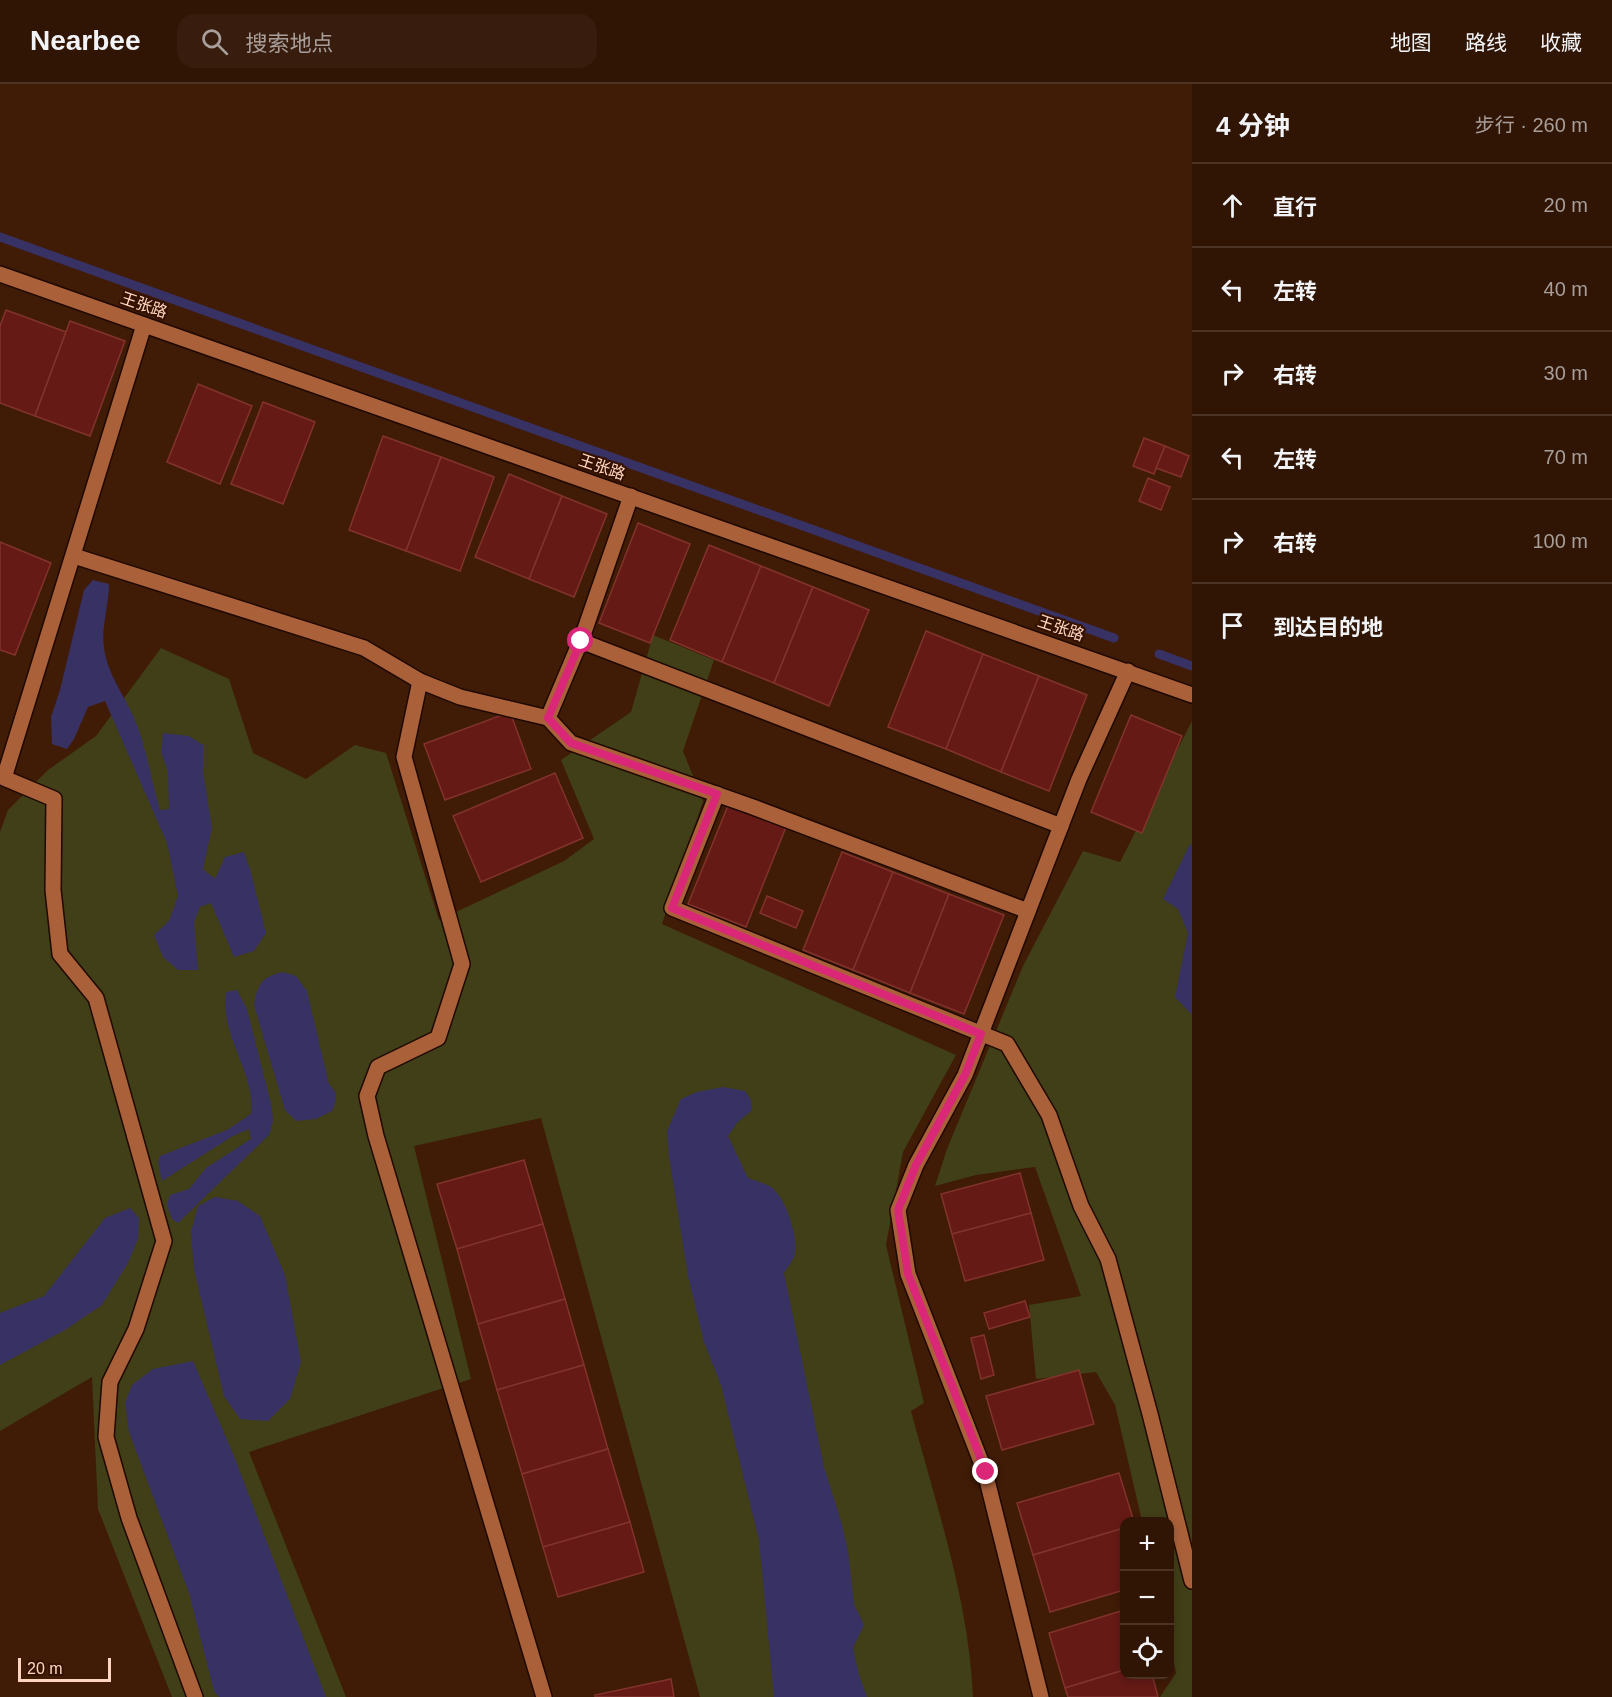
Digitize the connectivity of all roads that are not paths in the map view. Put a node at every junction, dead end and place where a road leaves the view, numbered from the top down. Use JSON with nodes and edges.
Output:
{"nodes":[{"id":1,"x":0,"y":274,"type":"edge"},
{"id":2,"x":144,"y":325,"type":"junction"},
{"id":3,"x":631,"y":496,"type":"junction"},
{"id":4,"x":74,"y":556,"type":"junction"},
{"id":5,"x":581,"y":641,"type":"junction"},
{"id":6,"x":1128,"y":671,"type":"junction"},
{"id":7,"x":420,"y":681,"type":"junction"},
{"id":8,"x":1192,"y":694,"type":"edge"},
{"id":9,"x":548,"y":718,"type":"junction"},
{"id":10,"x":717,"y":794,"type":"junction"},
{"id":11,"x":1061,"y":826,"type":"junction"},
{"id":12,"x":1028,"y":911,"type":"junction"},
{"id":13,"x":981,"y":1034,"type":"junction"},
{"id":14,"x":1192,"y":1581,"type":"edge"},
{"id":15,"x":195,"y":1697,"type":"edge"},
{"id":16,"x":544,"y":1697,"type":"edge"},
{"id":17,"x":1041,"y":1697,"type":"edge"}],
"edges":[{"from":1,"to":2,"type":"street","name":"王张路"},
{"from":2,"to":3,"type":"street","name":"王张路"},
{"from":2,"to":4,"type":"street"},
{"from":3,"to":5,"type":"street"},
{"from":3,"to":6,"type":"street","name":"王张路"},
{"from":4,"to":7,"type":"street"},
{"from":4,"to":15,"type":"street"},
{"from":5,"to":9,"type":"street"},
{"from":5,"to":11,"type":"street"},
{"from":6,"to":8,"type":"street","name":"王张路"},
{"from":6,"to":11,"type":"street"},
{"from":7,"to":9,"type":"street"},
{"from":7,"to":16,"type":"street"},
{"from":9,"to":10,"type":"street"},
{"from":10,"to":12,"type":"street"},
{"from":10,"to":13,"type":"street"},
{"from":11,"to":12,"type":"street"},
{"from":12,"to":13,"type":"street"},
{"from":13,"to":14,"type":"street"},
{"from":13,"to":17,"type":"street"}]}
